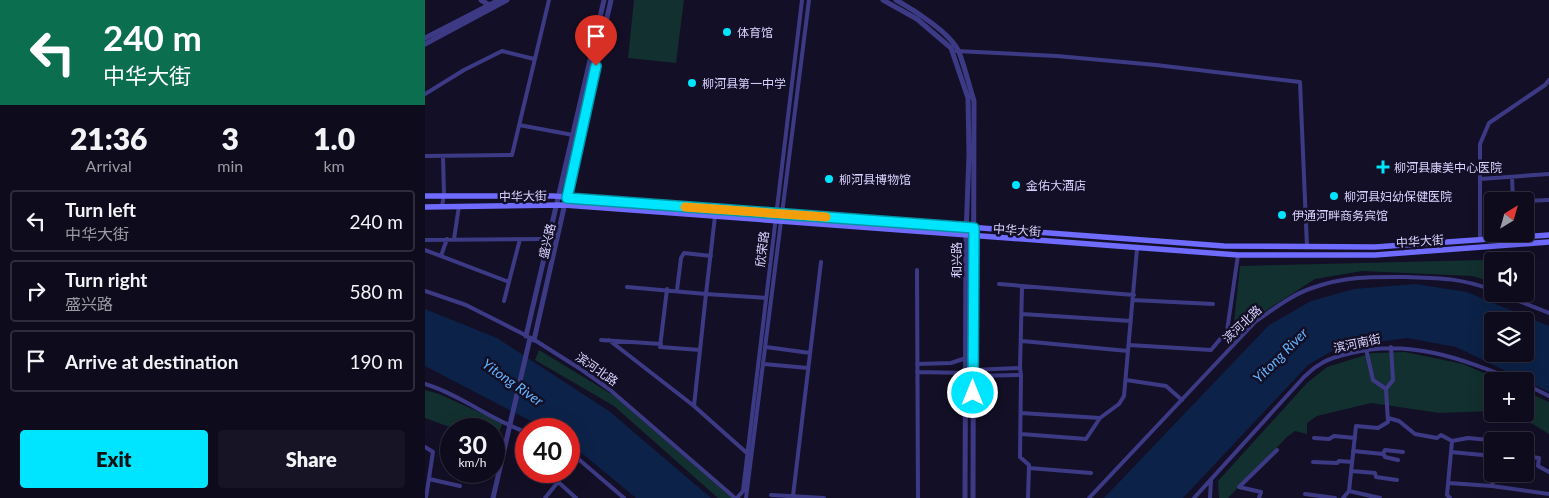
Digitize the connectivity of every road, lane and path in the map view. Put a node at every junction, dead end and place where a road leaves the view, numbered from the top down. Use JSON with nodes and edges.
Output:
{"nodes":[{"id":1,"x":481,"y":0,"type":"edge"},
{"id":2,"x":499,"y":0,"type":"edge"},
{"id":3,"x":507,"y":0,"type":"edge"},
{"id":4,"x":549,"y":0,"type":"edge"},
{"id":5,"x":604,"y":0,"type":"edge"},
{"id":6,"x":611,"y":0,"type":"edge"},
{"id":7,"x":802,"y":0,"type":"edge"},
{"id":8,"x":809,"y":0,"type":"edge"},
{"id":9,"x":883,"y":0,"type":"edge"},
{"id":10,"x":896,"y":0,"type":"edge"},
{"id":11,"x":491,"y":6,"type":"junction"},
{"id":12,"x":425,"y":38,"type":"edge"},
{"id":13,"x":425,"y":44,"type":"edge"},
{"id":14,"x":955,"y":51,"type":"junction"},
{"id":15,"x":535,"y":59,"type":"junction"},
{"id":16,"x":1549,"y":80,"type":"edge"},
{"id":17,"x":425,"y":94,"type":"edge"},
{"id":18,"x":519,"y":125,"type":"junction"},
{"id":19,"x":574,"y":135,"type":"junction"},
{"id":20,"x":425,"y":156,"type":"edge"},
{"id":21,"x":443,"y":156,"type":"junction"},
{"id":22,"x":1549,"y":174,"type":"edge"},
{"id":23,"x":1512,"y":177,"type":"junction"},
{"id":24,"x":1480,"y":179,"type":"junction"},
{"id":25,"x":1513,"y":192,"type":"edge"},
{"id":26,"x":445,"y":195,"type":"junction"},
{"id":27,"x":425,"y":196,"type":"edge"},
{"id":28,"x":559,"y":197,"type":"junction"},
{"id":29,"x":567,"y":198,"type":"junction"},
{"id":30,"x":1549,"y":200,"type":"edge"},
{"id":31,"x":1534,"y":201,"type":"edge"},
{"id":32,"x":557,"y":205,"type":"junction"},
{"id":33,"x":565,"y":205,"type":"junction"},
{"id":34,"x":442,"y":206,"type":"junction"},
{"id":35,"x":459,"y":206,"type":"junction"},
{"id":36,"x":425,"y":207,"type":"edge"},
{"id":37,"x":715,"y":216,"type":"junction"},
{"id":38,"x":779,"y":217,"type":"junction"},
{"id":39,"x":970,"y":228,"type":"junction"},
{"id":40,"x":966,"y":235,"type":"junction"},
{"id":41,"x":974,"y":235,"type":"junction"},
{"id":42,"x":1549,"y":235,"type":"edge"},
{"id":43,"x":447,"y":239,"type":"junction"},
{"id":44,"x":454,"y":239,"type":"junction"},
{"id":45,"x":520,"y":239,"type":"junction"},
{"id":46,"x":549,"y":239,"type":"junction"},
{"id":47,"x":425,"y":240,"type":"edge"},
{"id":48,"x":1480,"y":240,"type":"junction"},
{"id":49,"x":1549,"y":242,"type":"edge"},
{"id":50,"x":1307,"y":247,"type":"junction"},
{"id":51,"x":1481,"y":247,"type":"junction"},
{"id":52,"x":1137,"y":249,"type":"junction"},
{"id":53,"x":425,"y":250,"type":"edge"},
{"id":54,"x":1238,"y":255,"type":"junction"},
{"id":55,"x":441,"y":256,"type":"junction"},
{"id":56,"x":711,"y":256,"type":"junction"},
{"id":57,"x":821,"y":262,"type":"dead end"},
{"id":58,"x":917,"y":270,"type":"dead end"},
{"id":59,"x":509,"y":282,"type":"junction"},
{"id":60,"x":999,"y":284,"type":"dead end"},
{"id":61,"x":627,"y":287,"type":"dead end"},
{"id":62,"x":1022,"y":287,"type":"junction"},
{"id":63,"x":1484,"y":287,"type":"edge"},
{"id":64,"x":667,"y":289,"type":"junction"},
{"id":65,"x":677,"y":290,"type":"junction"},
{"id":66,"x":425,"y":291,"type":"edge"},
{"id":67,"x":706,"y":294,"type":"junction"},
{"id":68,"x":1133,"y":297,"type":"junction"},
{"id":69,"x":766,"y":298,"type":"junction"},
{"id":70,"x":504,"y":301,"type":"dead end"},
{"id":71,"x":1521,"y":302,"type":"edge"},
{"id":72,"x":1213,"y":304,"type":"dead end"},
{"id":73,"x":1549,"y":313,"type":"edge"},
{"id":74,"x":1022,"y":314,"type":"junction"},
{"id":75,"x":1131,"y":321,"type":"junction"},
{"id":76,"x":530,"y":338,"type":"junction"},
{"id":77,"x":601,"y":340,"type":"dead end"},
{"id":78,"x":609,"y":340,"type":"junction"},
{"id":79,"x":1022,"y":341,"type":"junction"},
{"id":80,"x":661,"y":344,"type":"junction"},
{"id":81,"x":1129,"y":344,"type":"junction"},
{"id":82,"x":766,"y":347,"type":"junction"},
{"id":83,"x":1391,"y":347,"type":"junction"},
{"id":84,"x":1366,"y":349,"type":"junction"},
{"id":85,"x":700,"y":350,"type":"junction"},
{"id":86,"x":1128,"y":351,"type":"junction"},
{"id":87,"x":810,"y":353,"type":"junction"},
{"id":88,"x":966,"y":358,"type":"junction"},
{"id":89,"x":764,"y":364,"type":"junction"},
{"id":90,"x":917,"y":364,"type":"junction"},
{"id":91,"x":808,"y":368,"type":"junction"},
{"id":92,"x":1020,"y":368,"type":"junction"},
{"id":93,"x":917,"y":372,"type":"junction"},
{"id":94,"x":1494,"y":372,"type":"edge"},
{"id":95,"x":966,"y":373,"type":"junction"},
{"id":96,"x":973,"y":373,"type":"junction"},
{"id":97,"x":1021,"y":375,"type":"junction"},
{"id":98,"x":1126,"y":380,"type":"junction"},
{"id":99,"x":425,"y":384,"type":"edge"},
{"id":100,"x":1534,"y":388,"type":"edge"},
{"id":101,"x":1386,"y":390,"type":"junction"},
{"id":102,"x":1549,"y":396,"type":"edge"},
{"id":103,"x":1182,"y":400,"type":"junction"},
{"id":104,"x":695,"y":406,"type":"junction"},
{"id":105,"x":1021,"y":413,"type":"junction"},
{"id":106,"x":1099,"y":418,"type":"junction"},
{"id":107,"x":1388,"y":418,"type":"junction"},
{"id":108,"x":509,"y":427,"type":"junction"},
{"id":109,"x":515,"y":429,"type":"edge"},
{"id":110,"x":1021,"y":434,"type":"junction"},
{"id":111,"x":1314,"y":438,"type":"dead end"},
{"id":112,"x":1355,"y":438,"type":"junction"},
{"id":113,"x":1484,"y":439,"type":"edge"},
{"id":114,"x":1452,"y":441,"type":"junction"},
{"id":115,"x":425,"y":447,"type":"edge"},
{"id":116,"x":1277,"y":450,"type":"dead end"},
{"id":117,"x":1353,"y":451,"type":"junction"},
{"id":118,"x":1403,"y":452,"type":"dead end"},
{"id":119,"x":1451,"y":452,"type":"junction"},
{"id":120,"x":748,"y":454,"type":"junction"},
{"id":121,"x":1383,"y":454,"type":"junction"},
{"id":122,"x":1484,"y":455,"type":"edge"},
{"id":123,"x":1534,"y":457,"type":"edge"},
{"id":124,"x":580,"y":460,"type":"edge"},
{"id":125,"x":1398,"y":460,"type":"dead end"},
{"id":126,"x":1313,"y":462,"type":"dead end"},
{"id":127,"x":1352,"y":462,"type":"junction"},
{"id":128,"x":1029,"y":468,"type":"junction"},
{"id":129,"x":1351,"y":471,"type":"junction"},
{"id":130,"x":425,"y":472,"type":"edge"},
{"id":131,"x":1549,"y":472,"type":"edge"},
{"id":132,"x":431,"y":473,"type":"junction"},
{"id":133,"x":1091,"y":473,"type":"dead end"},
{"id":134,"x":429,"y":478,"type":"junction"},
{"id":135,"x":1211,"y":479,"type":"junction"},
{"id":136,"x":1397,"y":480,"type":"dead end"},
{"id":137,"x":1493,"y":482,"type":"edge"},
{"id":138,"x":557,"y":483,"type":"edge"},
{"id":139,"x":559,"y":483,"type":"edge"},
{"id":140,"x":1449,"y":483,"type":"junction"},
{"id":141,"x":460,"y":486,"type":"dead end"},
{"id":142,"x":1492,"y":486,"type":"junction"},
{"id":143,"x":1349,"y":491,"type":"junction"},
{"id":144,"x":1305,"y":494,"type":"dead end"},
{"id":145,"x":1549,"y":494,"type":"edge"},
{"id":146,"x":771,"y":495,"type":"dead end"},
{"id":147,"x":793,"y":496,"type":"junction"},
{"id":148,"x":426,"y":498,"type":"edge"},
{"id":149,"x":493,"y":498,"type":"edge"},
{"id":150,"x":545,"y":498,"type":"edge"},
{"id":151,"x":575,"y":498,"type":"edge"},
{"id":152,"x":624,"y":498,"type":"edge"},
{"id":153,"x":736,"y":498,"type":"edge"},
{"id":154,"x":746,"y":498,"type":"edge"},
{"id":155,"x":824,"y":498,"type":"edge"},
{"id":156,"x":918,"y":498,"type":"edge"},
{"id":157,"x":965,"y":498,"type":"edge"},
{"id":158,"x":973,"y":498,"type":"edge"},
{"id":159,"x":1028,"y":498,"type":"edge"},
{"id":160,"x":1089,"y":498,"type":"edge"},
{"id":161,"x":1194,"y":498,"type":"edge"},
{"id":162,"x":1210,"y":498,"type":"edge"},
{"id":163,"x":1259,"y":498,"type":"edge"},
{"id":164,"x":1335,"y":498,"type":"edge"},
{"id":165,"x":1343,"y":498,"type":"edge"},
{"id":166,"x":1380,"y":498,"type":"edge"},
{"id":167,"x":1450,"y":498,"type":"edge"}],
"edges":[{"from":1,"to":11,"type":"street"},
{"from":2,"to":11,"type":"street"},
{"from":3,"to":11,"type":"street"},
{"from":4,"to":15,"type":"street"},
{"from":5,"to":19,"type":"street","name":"盛兴路"},
{"from":6,"to":29,"type":"street","name":"盛兴路"},
{"from":7,"to":38,"type":"street","name":"欣荣路"},
{"from":8,"to":38,"type":"street","name":"欣荣路"},
{"from":9,"to":14,"type":"street","name":"和兴路"},
{"from":10,"to":14,"type":"street","name":"和兴路"},
{"from":11,"to":12,"type":"street"},
{"from":11,"to":13,"type":"street"},
{"from":14,"to":39,"type":"street","name":"和兴路"},
{"from":14,"to":50,"type":"street"},
{"from":15,"to":17,"type":"street"},
{"from":15,"to":18,"type":"street"},
{"from":16,"to":24,"type":"street"},
{"from":18,"to":19,"type":"street"},
{"from":18,"to":21,"type":"street"},
{"from":19,"to":28,"type":"street","name":"盛兴路"},
{"from":20,"to":21,"type":"street"},
{"from":21,"to":26,"type":"street"},
{"from":22,"to":23,"type":"street"},
{"from":23,"to":24,"type":"street"},
{"from":23,"to":25,"type":"street"},
{"from":24,"to":48,"type":"street"},
{"from":26,"to":27,"type":"main road","name":"中华大街"},
{"from":26,"to":28,"type":"main road","name":"中华大街"},
{"from":26,"to":34,"type":"street"},
{"from":28,"to":29,"type":"main road","name":"中华大街"},
{"from":28,"to":32,"type":"street","name":"盛兴路"},
{"from":29,"to":33,"type":"street","name":"盛兴路"},
{"from":29,"to":38,"type":"main road","name":"中华大街"},
{"from":30,"to":31,"type":"street"},
{"from":32,"to":33,"type":"main road","name":"中华大街"},
{"from":32,"to":35,"type":"main road","name":"中华大街"},
{"from":32,"to":46,"type":"street","name":"盛兴路"},
{"from":33,"to":37,"type":"main road","name":"中华大街"},
{"from":33,"to":76,"type":"street","name":"盛兴路"},
{"from":34,"to":35,"type":"main road","name":"中华大街"},
{"from":34,"to":36,"type":"main road","name":"中华大街"},
{"from":35,"to":44,"type":"street"},
{"from":37,"to":38,"type":"main road","name":"中华大街"},
{"from":37,"to":56,"type":"street"},
{"from":38,"to":39,"type":"main road","name":"中华大街"},
{"from":38,"to":40,"type":"main road","name":"中华大街"},
{"from":38,"to":69,"type":"street","name":"欣荣路"},
{"from":38,"to":82,"type":"street","name":"欣荣路"},
{"from":39,"to":40,"type":"street","name":"和兴路"},
{"from":39,"to":41,"type":"street","name":"和兴路"},
{"from":39,"to":50,"type":"main road","name":"中华大街"},
{"from":40,"to":41,"type":"main road","name":"中华大街"},
{"from":40,"to":88,"type":"street","name":"和兴路"},
{"from":41,"to":52,"type":"main road","name":"中华大街"},
{"from":41,"to":96,"type":"street","name":"和兴路"},
{"from":42,"to":48,"type":"main road","name":"中华大街"},
{"from":43,"to":44,"type":"street"},
{"from":43,"to":47,"type":"street"},
{"from":43,"to":55,"type":"street"},
{"from":44,"to":45,"type":"street"},
{"from":45,"to":46,"type":"street"},
{"from":45,"to":59,"type":"street"},
{"from":46,"to":76,"type":"street","name":"盛兴路"},
{"from":48,"to":50,"type":"main road","name":"中华大街"},
{"from":48,"to":51,"type":"street"},
{"from":49,"to":51,"type":"main road","name":"中华大街"},
{"from":51,"to":54,"type":"main road","name":"中华大街"},
{"from":52,"to":54,"type":"main road","name":"中华大街"},
{"from":52,"to":68,"type":"street"},
{"from":53,"to":55,"type":"street"},
{"from":54,"to":81,"type":"street"},
{"from":55,"to":59,"type":"street"},
{"from":56,"to":65,"type":"street"},
{"from":56,"to":67,"type":"street"},
{"from":57,"to":87,"type":"street"},
{"from":58,"to":90,"type":"street"},
{"from":59,"to":70,"type":"street"},
{"from":60,"to":62,"type":"street"},
{"from":61,"to":64,"type":"street"},
{"from":62,"to":68,"type":"street"},
{"from":62,"to":74,"type":"street"},
{"from":63,"to":103,"type":"street","name":"滨河北路"},
{"from":64,"to":65,"type":"street"},
{"from":64,"to":80,"type":"street"},
{"from":65,"to":67,"type":"street"},
{"from":66,"to":76,"type":"street","name":"滨河北路"},
{"from":67,"to":69,"type":"street"},
{"from":67,"to":85,"type":"street"},
{"from":68,"to":72,"type":"street"},
{"from":68,"to":75,"type":"street"},
{"from":69,"to":120,"type":"street","name":"欣荣路"},
{"from":71,"to":73,"type":"street"},
{"from":74,"to":75,"type":"street"},
{"from":74,"to":79,"type":"street"},
{"from":75,"to":81,"type":"street"},
{"from":76,"to":108,"type":"street"},
{"from":76,"to":153,"type":"street","name":"滨河北路"},
{"from":77,"to":78,"type":"street"},
{"from":78,"to":80,"type":"street"},
{"from":78,"to":104,"type":"street"},
{"from":79,"to":86,"type":"street"},
{"from":79,"to":92,"type":"street"},
{"from":80,"to":85,"type":"street"},
{"from":81,"to":86,"type":"street"},
{"from":82,"to":87,"type":"street"},
{"from":82,"to":89,"type":"street","name":"欣荣路"},
{"from":83,"to":84,"type":"street","name":"滨河南街"},
{"from":83,"to":94,"type":"street","name":"滨河南街"},
{"from":83,"to":101,"type":"street"},
{"from":84,"to":101,"type":"street"},
{"from":84,"to":135,"type":"street","name":"滨河南街"},
{"from":85,"to":104,"type":"street"},
{"from":86,"to":98,"type":"street"},
{"from":87,"to":91,"type":"street"},
{"from":88,"to":90,"type":"street"},
{"from":88,"to":95,"type":"street","name":"和兴路"},
{"from":89,"to":91,"type":"street"},
{"from":89,"to":154,"type":"street","name":"欣荣路"},
{"from":90,"to":93,"type":"street"},
{"from":91,"to":147,"type":"street"},
{"from":92,"to":96,"type":"street"},
{"from":92,"to":97,"type":"street"},
{"from":93,"to":95,"type":"street"},
{"from":93,"to":156,"type":"street"},
{"from":95,"to":157,"type":"street","name":"和兴路"},
{"from":96,"to":97,"type":"street"},
{"from":96,"to":158,"type":"street","name":"和兴路"},
{"from":97,"to":105,"type":"street"},
{"from":98,"to":103,"type":"street"},
{"from":98,"to":106,"type":"street"},
{"from":99,"to":108,"type":"street"},
{"from":100,"to":102,"type":"street"},
{"from":101,"to":107,"type":"street"},
{"from":103,"to":160,"type":"street","name":"滨河北路"},
{"from":104,"to":120,"type":"street"},
{"from":105,"to":106,"type":"street"},
{"from":105,"to":110,"type":"street"},
{"from":106,"to":110,"type":"street"},
{"from":107,"to":112,"type":"street"},
{"from":107,"to":114,"type":"street"},
{"from":108,"to":109,"type":"street"},
{"from":108,"to":149,"type":"street"},
{"from":110,"to":128,"type":"street"},
{"from":111,"to":112,"type":"street"},
{"from":112,"to":117,"type":"street"},
{"from":113,"to":114,"type":"street"},
{"from":114,"to":119,"type":"street"},
{"from":115,"to":132,"type":"street"},
{"from":116,"to":163,"type":"street"},
{"from":117,"to":121,"type":"street"},
{"from":117,"to":127,"type":"street"},
{"from":118,"to":121,"type":"street"},
{"from":119,"to":122,"type":"street"},
{"from":119,"to":140,"type":"street"},
{"from":120,"to":153,"type":"street","name":"欣荣路"},
{"from":121,"to":125,"type":"street"},
{"from":123,"to":131,"type":"street"},
{"from":124,"to":152,"type":"street"},
{"from":126,"to":127,"type":"street"},
{"from":127,"to":129,"type":"street"},
{"from":128,"to":133,"type":"street"},
{"from":128,"to":159,"type":"street"},
{"from":129,"to":136,"type":"street"},
{"from":129,"to":143,"type":"street"},
{"from":130,"to":132,"type":"street"},
{"from":132,"to":134,"type":"street"},
{"from":134,"to":141,"type":"street"},
{"from":134,"to":148,"type":"street"},
{"from":135,"to":161,"type":"street","name":"滨河南街"},
{"from":135,"to":162,"type":"street"},
{"from":137,"to":142,"type":"street"},
{"from":138,"to":150,"type":"street"},
{"from":139,"to":151,"type":"street"},
{"from":140,"to":142,"type":"street"},
{"from":140,"to":167,"type":"street"},
{"from":142,"to":145,"type":"street"},
{"from":143,"to":165,"type":"street"},
{"from":143,"to":166,"type":"street"},
{"from":144,"to":164,"type":"street"},
{"from":146,"to":147,"type":"street"},
{"from":147,"to":155,"type":"street"}]}
